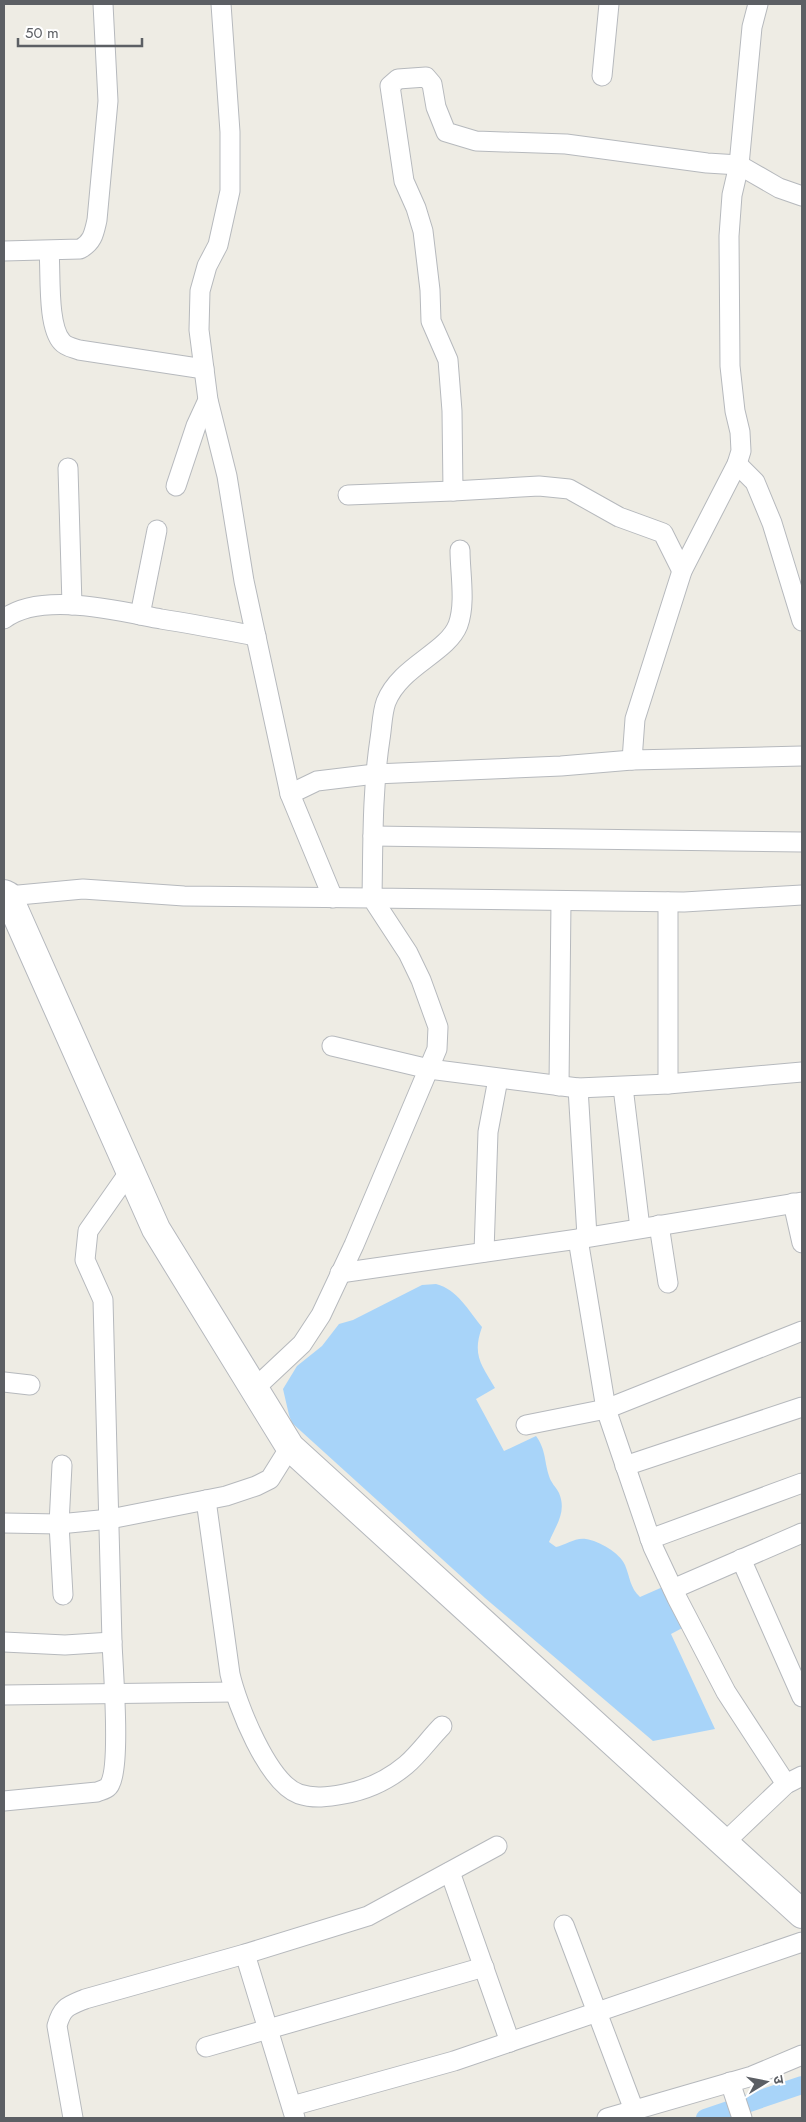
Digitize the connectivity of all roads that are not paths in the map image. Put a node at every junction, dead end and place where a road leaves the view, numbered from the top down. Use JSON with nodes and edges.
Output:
{"nodes":[{"id":1,"x":103,"y":4,"type":"edge"},
{"id":2,"x":221,"y":4,"type":"edge"},
{"id":3,"x":609,"y":4,"type":"edge"},
{"id":4,"x":758,"y":4,"type":"edge"},
{"id":5,"x":602,"y":76,"type":"dead end"},
{"id":6,"x":739,"y":165,"type":"junction"},
{"id":7,"x":802,"y":196,"type":"edge"},
{"id":8,"x":4,"y":251,"type":"edge"},
{"id":9,"x":49,"y":251,"type":"junction"},
{"id":10,"x":204,"y":369,"type":"junction"},
{"id":11,"x":208,"y":400,"type":"junction"},
{"id":12,"x":737,"y":464,"type":"junction"},
{"id":13,"x":68,"y":468,"type":"dead end"},
{"id":14,"x":176,"y":486,"type":"dead end"},
{"id":15,"x":453,"y":491,"type":"junction"},
{"id":16,"x":348,"y":496,"type":"dead end"},
{"id":17,"x":157,"y":530,"type":"dead end"},
{"id":18,"x":460,"y":550,"type":"dead end"},
{"id":19,"x":682,"y":571,"type":"junction"},
{"id":20,"x":72,"y":605,"type":"junction"},
{"id":21,"x":140,"y":615,"type":"junction"},
{"id":22,"x":4,"y":619,"type":"edge"},
{"id":23,"x":802,"y":622,"type":"edge"},
{"id":24,"x":256,"y":636,"type":"junction"},
{"id":25,"x":802,"y":756,"type":"edge"},
{"id":26,"x":632,"y":760,"type":"junction"},
{"id":27,"x":375,"y":774,"type":"junction"},
{"id":28,"x":290,"y":794,"type":"junction"},
{"id":29,"x":373,"y":836,"type":"junction"},
{"id":30,"x":802,"y":842,"type":"edge"},
{"id":31,"x":6,"y":895,"type":"edge"},
{"id":32,"x":802,"y":895,"type":"edge"},
{"id":33,"x":333,"y":898,"type":"junction"},
{"id":34,"x":372,"y":898,"type":"junction"},
{"id":35,"x":561,"y":901,"type":"junction"},
{"id":36,"x":668,"y":902,"type":"junction"},
{"id":37,"x":332,"y":1046,"type":"dead end"},
{"id":38,"x":429,"y":1070,"type":"junction"},
{"id":39,"x":802,"y":1072,"type":"edge"},
{"id":40,"x":498,"y":1079,"type":"junction"},
{"id":41,"x":668,"y":1084,"type":"junction"},
{"id":42,"x":559,"y":1086,"type":"junction"},
{"id":43,"x":623,"y":1087,"type":"junction"},
{"id":44,"x":578,"y":1088,"type":"junction"},
{"id":45,"x":130,"y":1171,"type":"junction"},
{"id":46,"x":798,"y":1202,"type":"edge"},
{"id":47,"x":659,"y":1225,"type":"junction"},
{"id":48,"x":640,"y":1228,"type":"junction"},
{"id":49,"x":583,"y":1237,"type":"junction"},
{"id":50,"x":802,"y":1243,"type":"edge"},
{"id":51,"x":484,"y":1252,"type":"junction"},
{"id":52,"x":340,"y":1273,"type":"junction"},
{"id":53,"x":668,"y":1283,"type":"dead end"},
{"id":54,"x":802,"y":1331,"type":"edge"},
{"id":55,"x":4,"y":1382,"type":"edge"},
{"id":56,"x":30,"y":1385,"type":"dead end"},
{"id":57,"x":254,"y":1389,"type":"junction"},
{"id":58,"x":802,"y":1407,"type":"edge"},
{"id":59,"x":606,"y":1409,"type":"junction"},
{"id":60,"x":526,"y":1425,"type":"dead end"},
{"id":61,"x":290,"y":1447,"type":"junction"},
{"id":62,"x":62,"y":1465,"type":"dead end"},
{"id":63,"x":625,"y":1466,"type":"junction"},
{"id":64,"x":802,"y":1484,"type":"edge"},
{"id":65,"x":206,"y":1500,"type":"junction"},
{"id":66,"x":110,"y":1519,"type":"junction"},
{"id":67,"x":4,"y":1523,"type":"edge"},
{"id":68,"x":59,"y":1524,"type":"junction"},
{"id":69,"x":802,"y":1533,"type":"edge"},
{"id":70,"x":650,"y":1539,"type":"junction"},
{"id":71,"x":742,"y":1559,"type":"junction"},
{"id":72,"x":673,"y":1589,"type":"junction"},
{"id":73,"x":63,"y":1595,"type":"dead end"},
{"id":74,"x":4,"y":1642,"type":"edge"},
{"id":75,"x":112,"y":1642,"type":"junction"},
{"id":76,"x":234,"y":1692,"type":"junction"},
{"id":77,"x":4,"y":1695,"type":"edge"},
{"id":78,"x":115,"y":1695,"type":"junction"},
{"id":79,"x":802,"y":1697,"type":"edge"},
{"id":80,"x":442,"y":1726,"type":"dead end"},
{"id":81,"x":794,"y":1780,"type":"edge"},
{"id":82,"x":4,"y":1802,"type":"edge"},
{"id":83,"x":724,"y":1843,"type":"junction"},
{"id":84,"x":497,"y":1846,"type":"dead end"},
{"id":85,"x":450,"y":1872,"type":"junction"},
{"id":86,"x":802,"y":1914,"type":"edge"},
{"id":87,"x":564,"y":1925,"type":"dead end"},
{"id":88,"x":802,"y":1942,"type":"edge"},
{"id":89,"x":244,"y":1954,"type":"junction"},
{"id":90,"x":484,"y":1967,"type":"junction"},
{"id":91,"x":596,"y":2012,"type":"junction"},
{"id":92,"x":268,"y":2030,"type":"junction"},
{"id":93,"x":510,"y":2042,"type":"junction"},
{"id":94,"x":206,"y":2047,"type":"dead end"},
{"id":95,"x":802,"y":2055,"type":"edge"},
{"id":96,"x":732,"y":2087,"type":"junction"},
{"id":97,"x":634,"y":2110,"type":"junction"},
{"id":98,"x":294,"y":2112,"type":"edge"},
{"id":99,"x":741,"y":2116,"type":"edge"},
{"id":100,"x":73,"y":2118,"type":"edge"},
{"id":101,"x":607,"y":2118,"type":"edge"}],
"edges":[{"from":1,"to":9,"type":"street"},
{"from":2,"to":10,"type":"street"},
{"from":3,"to":5,"type":"street"},
{"from":4,"to":6,"type":"street"},
{"from":6,"to":7,"type":"street"},
{"from":6,"to":12,"type":"street"},
{"from":6,"to":15,"type":"street"},
{"from":8,"to":9,"type":"street"},
{"from":9,"to":10,"type":"street"},
{"from":10,"to":11,"type":"street"},
{"from":11,"to":14,"type":"street"},
{"from":11,"to":24,"type":"street"},
{"from":12,"to":19,"type":"street"},
{"from":12,"to":23,"type":"street"},
{"from":13,"to":20,"type":"street"},
{"from":15,"to":16,"type":"street"},
{"from":15,"to":19,"type":"street"},
{"from":17,"to":21,"type":"street"},
{"from":18,"to":27,"type":"street"},
{"from":19,"to":26,"type":"street"},
{"from":20,"to":21,"type":"street"},
{"from":20,"to":22,"type":"street"},
{"from":21,"to":24,"type":"street"},
{"from":24,"to":28,"type":"street"},
{"from":25,"to":26,"type":"street"},
{"from":26,"to":27,"type":"street"},
{"from":27,"to":28,"type":"street"},
{"from":27,"to":29,"type":"street"},
{"from":28,"to":33,"type":"street"},
{"from":29,"to":30,"type":"street"},
{"from":29,"to":34,"type":"street"},
{"from":31,"to":33,"type":"street"},
{"from":31,"to":45,"type":"main road"},
{"from":32,"to":36,"type":"street"},
{"from":33,"to":34,"type":"street"},
{"from":34,"to":35,"type":"street"},
{"from":34,"to":38,"type":"street"},
{"from":35,"to":36,"type":"street"},
{"from":35,"to":42,"type":"street"},
{"from":36,"to":41,"type":"street"},
{"from":37,"to":38,"type":"street"},
{"from":38,"to":40,"type":"street"},
{"from":38,"to":52,"type":"street"},
{"from":39,"to":41,"type":"street"},
{"from":40,"to":42,"type":"street"},
{"from":40,"to":51,"type":"street"},
{"from":41,"to":43,"type":"street"},
{"from":42,"to":44,"type":"street"},
{"from":43,"to":44,"type":"street"},
{"from":43,"to":48,"type":"street"},
{"from":44,"to":49,"type":"street"},
{"from":45,"to":57,"type":"main road"},
{"from":45,"to":66,"type":"street"},
{"from":46,"to":47,"type":"street"},
{"from":46,"to":50,"type":"street"},
{"from":47,"to":48,"type":"street"},
{"from":47,"to":53,"type":"street"},
{"from":48,"to":49,"type":"street"},
{"from":49,"to":51,"type":"street"},
{"from":49,"to":59,"type":"street"},
{"from":51,"to":52,"type":"street"},
{"from":52,"to":57,"type":"street"},
{"from":54,"to":59,"type":"street"},
{"from":55,"to":56,"type":"street"},
{"from":57,"to":61,"type":"main road"},
{"from":58,"to":63,"type":"street"},
{"from":59,"to":60,"type":"street"},
{"from":59,"to":63,"type":"street"},
{"from":61,"to":65,"type":"street"},
{"from":61,"to":83,"type":"main road"},
{"from":62,"to":68,"type":"street"},
{"from":63,"to":70,"type":"street"},
{"from":64,"to":70,"type":"street"},
{"from":65,"to":66,"type":"street"},
{"from":65,"to":76,"type":"street"},
{"from":66,"to":68,"type":"street"},
{"from":66,"to":75,"type":"street"},
{"from":67,"to":68,"type":"street"},
{"from":68,"to":73,"type":"street"},
{"from":69,"to":71,"type":"street"},
{"from":70,"to":72,"type":"street"},
{"from":71,"to":72,"type":"street"},
{"from":71,"to":79,"type":"street"},
{"from":72,"to":81,"type":"street"},
{"from":74,"to":75,"type":"street"},
{"from":75,"to":78,"type":"street"},
{"from":76,"to":78,"type":"street"},
{"from":76,"to":80,"type":"street"},
{"from":77,"to":78,"type":"street"},
{"from":78,"to":82,"type":"street"},
{"from":81,"to":83,"type":"street"},
{"from":83,"to":86,"type":"main road"},
{"from":84,"to":85,"type":"street"},
{"from":85,"to":89,"type":"street"},
{"from":85,"to":90,"type":"street"},
{"from":87,"to":91,"type":"street"},
{"from":88,"to":91,"type":"street"},
{"from":89,"to":92,"type":"street"},
{"from":89,"to":100,"type":"street"},
{"from":90,"to":92,"type":"street"},
{"from":90,"to":93,"type":"street"},
{"from":91,"to":93,"type":"street"},
{"from":91,"to":97,"type":"street"},
{"from":92,"to":94,"type":"street"},
{"from":92,"to":98,"type":"street"},
{"from":93,"to":98,"type":"street"},
{"from":95,"to":96,"type":"street"},
{"from":96,"to":97,"type":"street"},
{"from":96,"to":99,"type":"street"},
{"from":97,"to":101,"type":"street"}]}
